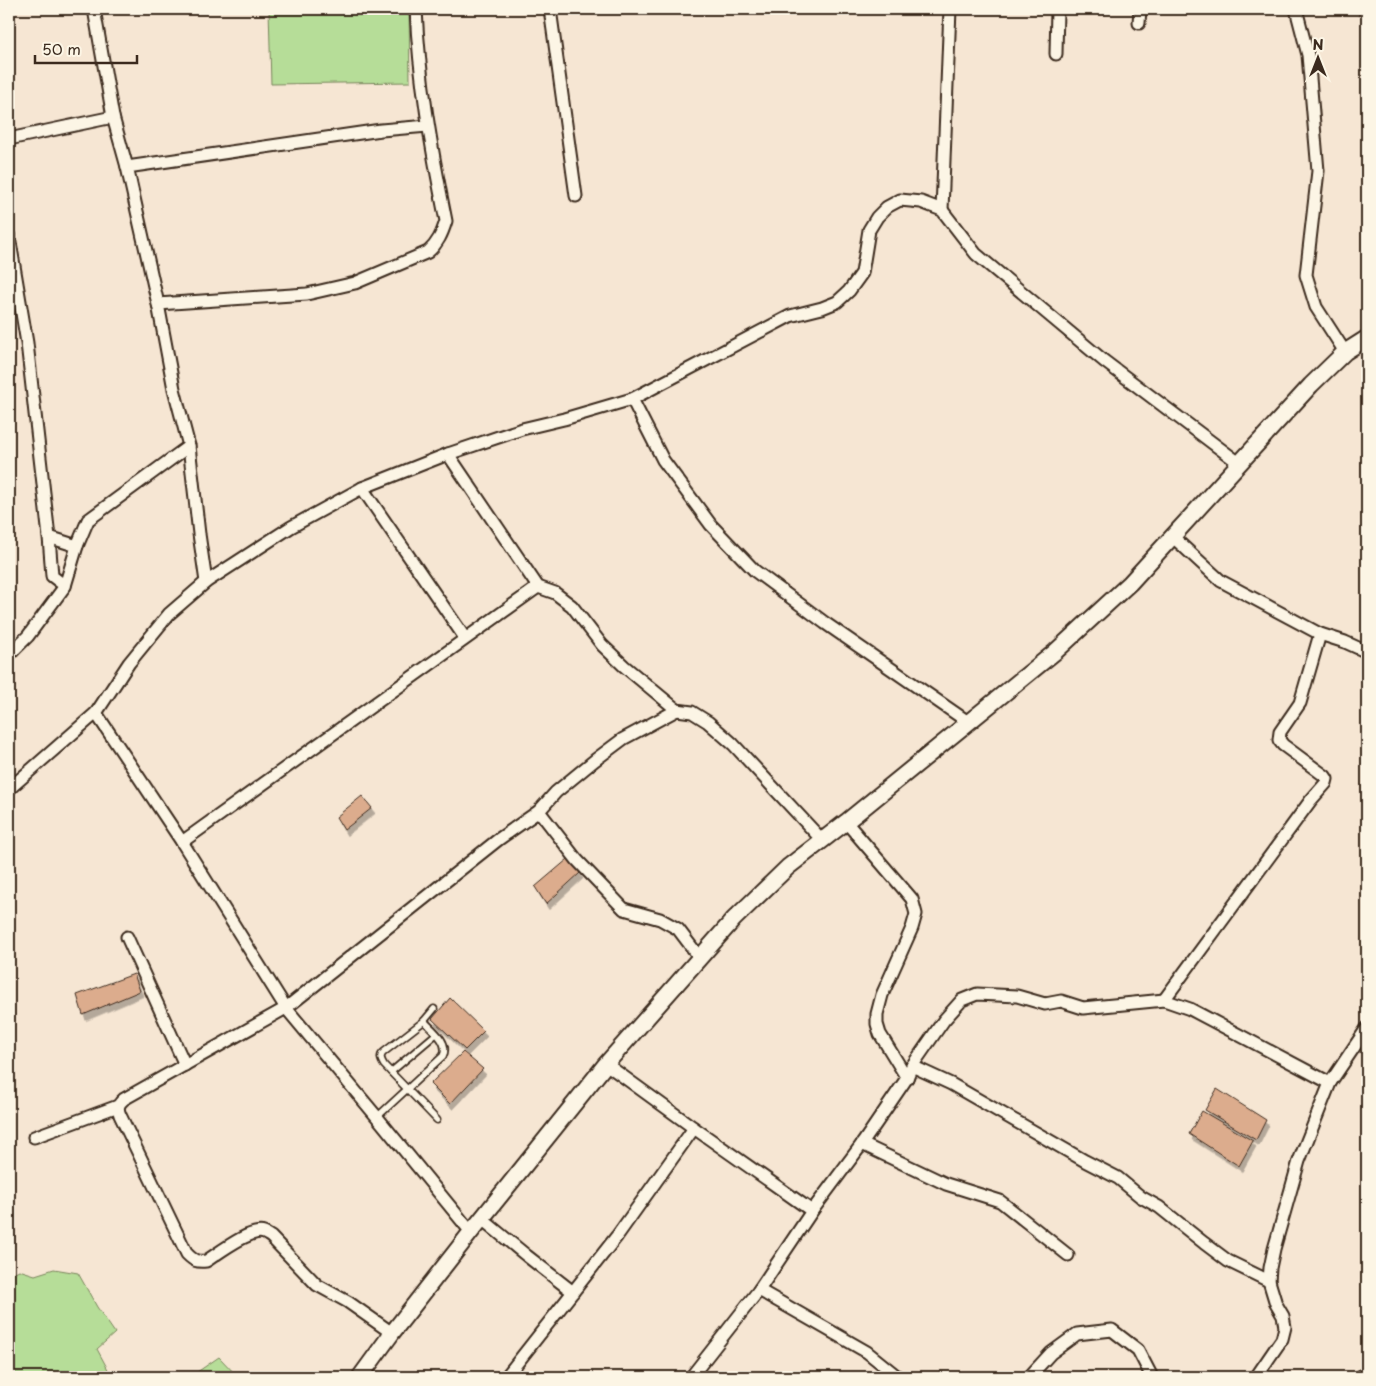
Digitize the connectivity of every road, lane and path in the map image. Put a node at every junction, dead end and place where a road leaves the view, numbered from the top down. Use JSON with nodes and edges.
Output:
{"nodes":[{"id":1,"x":94,"y":9,"type":"edge"},
{"id":2,"x":416,"y":9,"type":"edge"},
{"id":3,"x":550,"y":9,"type":"edge"},
{"id":4,"x":950,"y":9,"type":"edge"},
{"id":5,"x":1057,"y":9,"type":"edge"},
{"id":6,"x":1140,"y":9,"type":"edge"},
{"id":7,"x":1296,"y":9,"type":"edge"},
{"id":8,"x":1350,"y":9,"type":"edge"},
{"id":9,"x":1367,"y":20,"type":"edge"},
{"id":10,"x":1139,"y":23,"type":"dead end"},
{"id":11,"x":1056,"y":54,"type":"dead end"},
{"id":12,"x":113,"y":117,"type":"junction"},
{"id":13,"x":428,"y":126,"type":"junction"},
{"id":14,"x":9,"y":139,"type":"edge"},
{"id":15,"x":127,"y":167,"type":"junction"},
{"id":16,"x":576,"y":196,"type":"dead end"},
{"id":17,"x":942,"y":210,"type":"junction"},
{"id":18,"x":9,"y":236,"type":"edge"},
{"id":19,"x":158,"y":304,"type":"junction"},
{"id":20,"x":1367,"y":338,"type":"edge"},
{"id":21,"x":1345,"y":352,"type":"junction"},
{"id":22,"x":632,"y":399,"type":"junction"},
{"id":23,"x":189,"y":446,"type":"junction"},
{"id":24,"x":448,"y":454,"type":"junction"},
{"id":25,"x":1239,"y":463,"type":"junction"},
{"id":26,"x":362,"y":488,"type":"junction"},
{"id":27,"x":49,"y":537,"type":"junction"},
{"id":28,"x":1173,"y":537,"type":"junction"},
{"id":29,"x":77,"y":546,"type":"junction"},
{"id":30,"x":206,"y":582,"type":"junction"},
{"id":31,"x":65,"y":586,"type":"junction"},
{"id":32,"x":538,"y":587,"type":"junction"},
{"id":33,"x":1320,"y":634,"type":"junction"},
{"id":34,"x":465,"y":638,"type":"junction"},
{"id":35,"x":1367,"y":652,"type":"edge"},
{"id":36,"x":9,"y":655,"type":"edge"},
{"id":37,"x":677,"y":710,"type":"junction"},
{"id":38,"x":96,"y":713,"type":"junction"},
{"id":39,"x":968,"y":722,"type":"junction"},
{"id":40,"x":11,"y":783,"type":"edge"},
{"id":41,"x":539,"y":811,"type":"junction"},
{"id":42,"x":846,"y":822,"type":"junction"},
{"id":43,"x":822,"y":840,"type":"junction"},
{"id":44,"x":182,"y":842,"type":"junction"},
{"id":45,"x":127,"y":937,"type":"dead end"},
{"id":46,"x":700,"y":958,"type":"junction"},
{"id":47,"x":1164,"y":1000,"type":"junction"},
{"id":48,"x":286,"y":1008,"type":"junction"},
{"id":49,"x":434,"y":1009,"type":"dead end"},
{"id":50,"x":424,"y":1021,"type":"junction"},
{"id":51,"x":1367,"y":1028,"type":"edge"},
{"id":52,"x":436,"y":1034,"type":"junction"},
{"id":53,"x":606,"y":1064,"type":"junction"},
{"id":54,"x":185,"y":1065,"type":"junction"},
{"id":55,"x":912,"y":1066,"type":"junction"},
{"id":56,"x":391,"y":1072,"type":"junction"},
{"id":57,"x":907,"y":1078,"type":"junction"},
{"id":58,"x":1330,"y":1083,"type":"junction"},
{"id":59,"x":407,"y":1089,"type":"junction"},
{"id":60,"x":118,"y":1106,"type":"junction"},
{"id":61,"x":377,"y":1117,"type":"junction"},
{"id":62,"x":437,"y":1120,"type":"dead end"},
{"id":63,"x":694,"y":1128,"type":"junction"},
{"id":64,"x":34,"y":1136,"type":"dead end"},
{"id":65,"x":862,"y":1144,"type":"junction"},
{"id":66,"x":812,"y":1210,"type":"junction"},
{"id":67,"x":482,"y":1219,"type":"junction"},
{"id":68,"x":471,"y":1232,"type":"junction"},
{"id":69,"x":1068,"y":1255,"type":"dead end"},
{"id":70,"x":1269,"y":1281,"type":"junction"},
{"id":71,"x":759,"y":1290,"type":"junction"},
{"id":72,"x":573,"y":1292,"type":"junction"},
{"id":73,"x":392,"y":1332,"type":"junction"},
{"id":74,"x":1367,"y":1372,"type":"edge"},
{"id":75,"x":360,"y":1377,"type":"edge"},
{"id":76,"x":506,"y":1377,"type":"edge"},
{"id":77,"x":691,"y":1377,"type":"edge"},
{"id":78,"x":898,"y":1377,"type":"edge"},
{"id":79,"x":1029,"y":1377,"type":"edge"},
{"id":80,"x":1152,"y":1377,"type":"edge"},
{"id":81,"x":1256,"y":1377,"type":"edge"},
{"id":82,"x":1360,"y":1377,"type":"edge"}],
"edges":[{"from":1,"to":12,"type":"street"},
{"from":2,"to":13,"type":"street"},
{"from":3,"to":16,"type":"street"},
{"from":4,"to":17,"type":"street"},
{"from":5,"to":11,"type":"street"},
{"from":6,"to":10,"type":"street"},
{"from":7,"to":21,"type":"street"},
{"from":8,"to":9,"type":"path"},
{"from":12,"to":14,"type":"street"},
{"from":12,"to":15,"type":"street"},
{"from":13,"to":15,"type":"street"},
{"from":13,"to":19,"type":"street"},
{"from":15,"to":19,"type":"street"},
{"from":17,"to":22,"type":"street"},
{"from":17,"to":25,"type":"street"},
{"from":18,"to":27,"type":"street"},
{"from":19,"to":23,"type":"street"},
{"from":20,"to":21,"type":"street"},
{"from":21,"to":25,"type":"street"},
{"from":22,"to":24,"type":"street"},
{"from":22,"to":39,"type":"street"},
{"from":23,"to":29,"type":"street"},
{"from":23,"to":30,"type":"street"},
{"from":24,"to":26,"type":"street"},
{"from":24,"to":32,"type":"street"},
{"from":25,"to":28,"type":"street"},
{"from":26,"to":30,"type":"street"},
{"from":26,"to":34,"type":"street"},
{"from":27,"to":29,"type":"street"},
{"from":27,"to":31,"type":"street"},
{"from":28,"to":33,"type":"street"},
{"from":28,"to":39,"type":"street"},
{"from":29,"to":31,"type":"street"},
{"from":30,"to":38,"type":"street"},
{"from":31,"to":36,"type":"street"},
{"from":32,"to":34,"type":"street"},
{"from":32,"to":37,"type":"street"},
{"from":33,"to":35,"type":"street"},
{"from":33,"to":47,"type":"street"},
{"from":34,"to":44,"type":"street"},
{"from":37,"to":41,"type":"street"},
{"from":37,"to":43,"type":"street"},
{"from":38,"to":40,"type":"street"},
{"from":38,"to":44,"type":"street"},
{"from":39,"to":42,"type":"street"},
{"from":41,"to":46,"type":"street"},
{"from":41,"to":48,"type":"street"},
{"from":42,"to":43,"type":"street"},
{"from":42,"to":57,"type":"street"},
{"from":43,"to":46,"type":"street"},
{"from":44,"to":48,"type":"street"},
{"from":45,"to":54,"type":"street"},
{"from":46,"to":53,"type":"street"},
{"from":47,"to":55,"type":"street"},
{"from":47,"to":58,"type":"street"},
{"from":48,"to":54,"type":"street"},
{"from":48,"to":61,"type":"street"},
{"from":49,"to":50,"type":"lane"},
{"from":50,"to":52,"type":"lane"},
{"from":50,"to":56,"type":"lane"},
{"from":51,"to":58,"type":"street"},
{"from":52,"to":56,"type":"lane"},
{"from":52,"to":59,"type":"lane"},
{"from":53,"to":63,"type":"street"},
{"from":53,"to":67,"type":"street"},
{"from":54,"to":60,"type":"street"},
{"from":55,"to":57,"type":"street"},
{"from":55,"to":70,"type":"street"},
{"from":56,"to":59,"type":"lane"},
{"from":57,"to":65,"type":"street"},
{"from":58,"to":70,"type":"street"},
{"from":59,"to":61,"type":"lane"},
{"from":59,"to":62,"type":"lane"},
{"from":60,"to":64,"type":"street"},
{"from":60,"to":73,"type":"street"},
{"from":61,"to":68,"type":"street"},
{"from":63,"to":66,"type":"street"},
{"from":63,"to":72,"type":"street"},
{"from":65,"to":66,"type":"street"},
{"from":65,"to":69,"type":"street"},
{"from":66,"to":71,"type":"street"},
{"from":67,"to":68,"type":"street"},
{"from":67,"to":72,"type":"street"},
{"from":68,"to":73,"type":"street"},
{"from":70,"to":81,"type":"street"},
{"from":71,"to":77,"type":"street"},
{"from":71,"to":78,"type":"street"},
{"from":72,"to":76,"type":"street"},
{"from":73,"to":75,"type":"street"},
{"from":74,"to":82,"type":"street"},
{"from":79,"to":80,"type":"street"}]}
